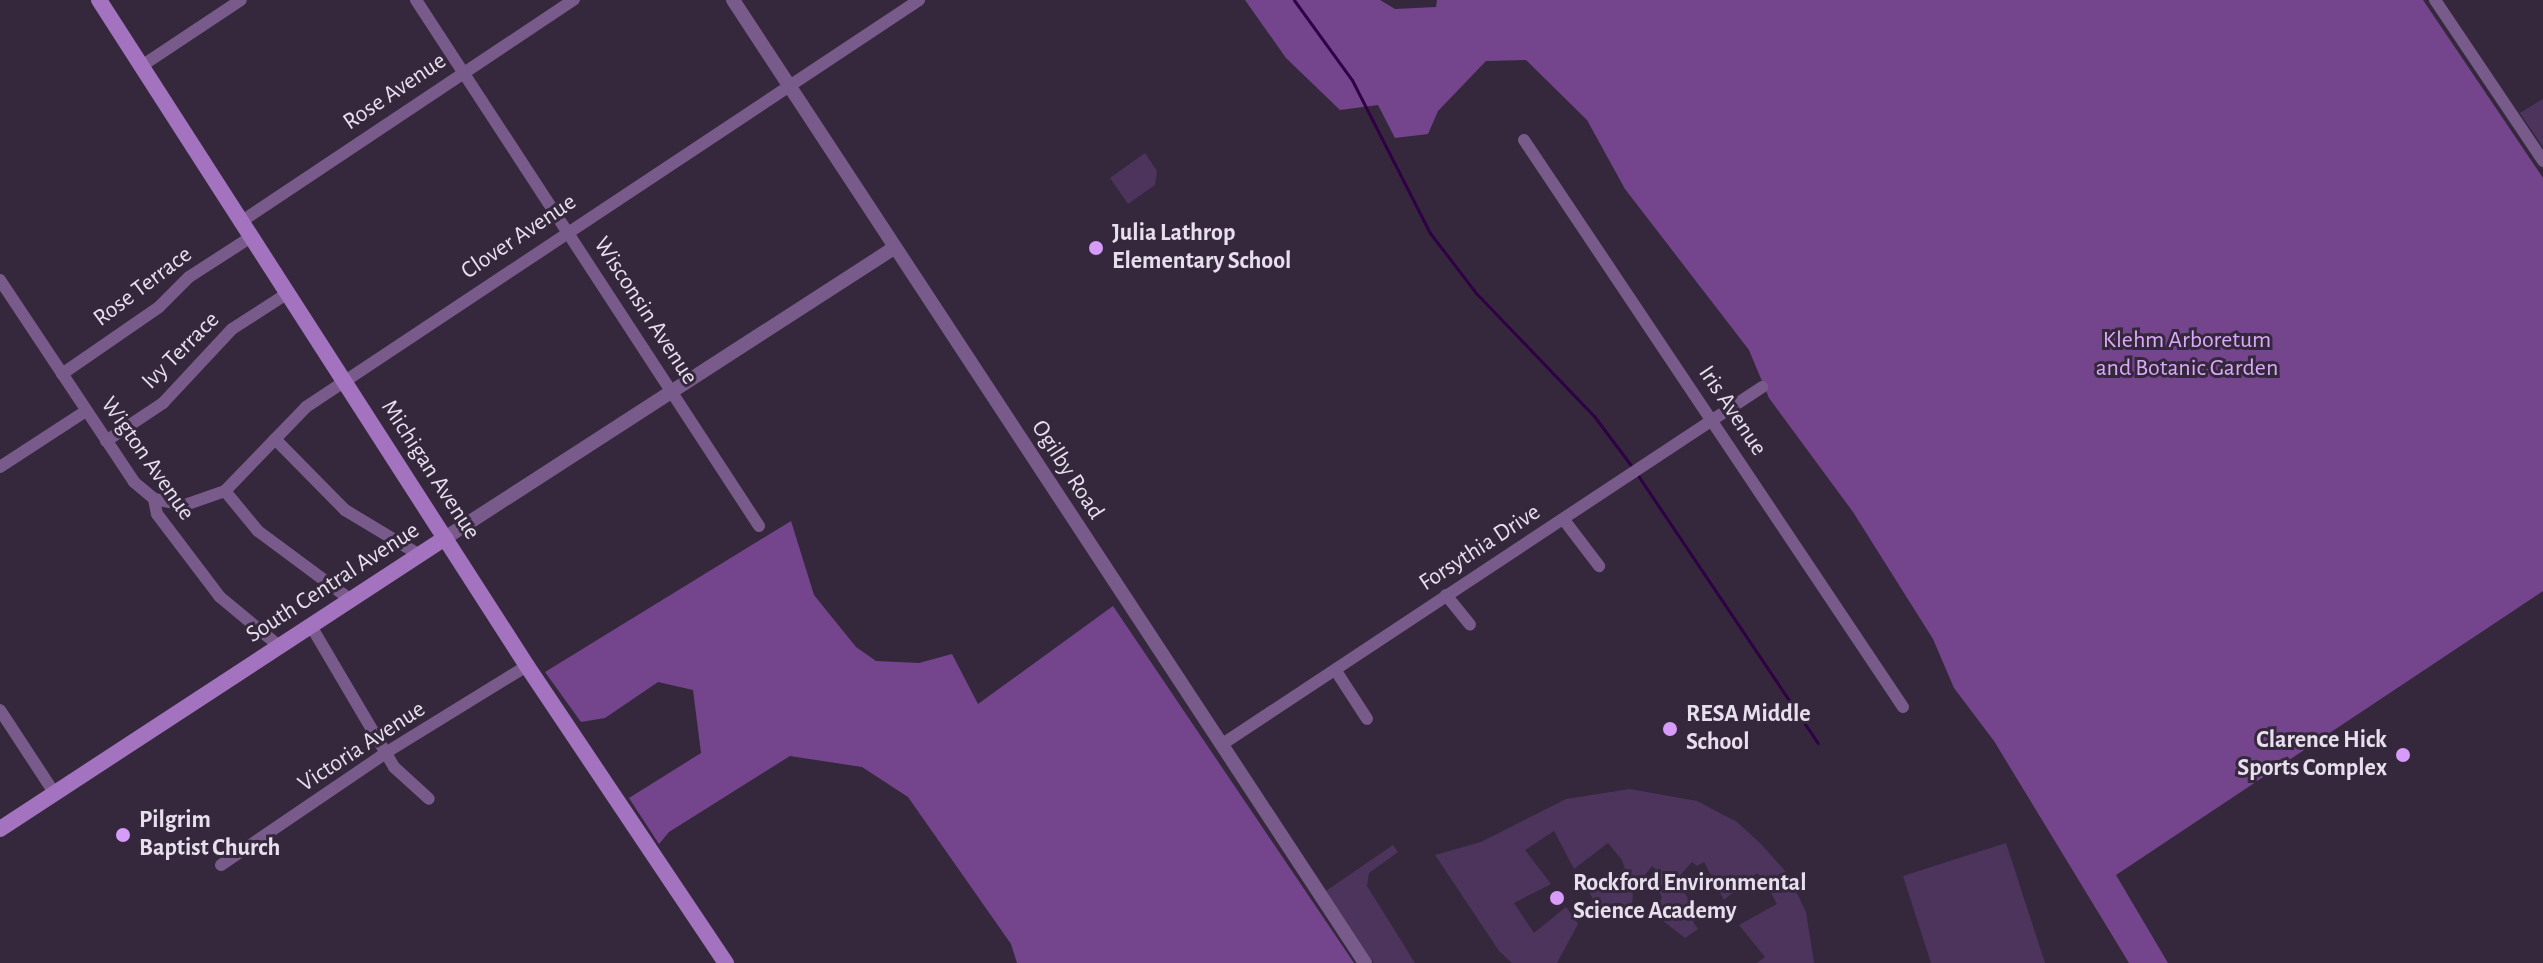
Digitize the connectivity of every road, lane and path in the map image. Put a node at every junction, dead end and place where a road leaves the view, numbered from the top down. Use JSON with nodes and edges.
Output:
{"nodes":[{"id":1,"x":99,"y":0,"type":"edge"},
{"id":2,"x":241,"y":0,"type":"edge"},
{"id":3,"x":416,"y":0,"type":"edge"},
{"id":4,"x":574,"y":0,"type":"edge"},
{"id":5,"x":733,"y":0,"type":"edge"},
{"id":6,"x":919,"y":0,"type":"edge"},
{"id":7,"x":2435,"y":0,"type":"edge"},
{"id":8,"x":140,"y":67,"type":"junction"},
{"id":9,"x":465,"y":72,"type":"junction"},
{"id":10,"x":788,"y":86,"type":"junction"},
{"id":11,"x":1524,"y":140,"type":"dead end"},
{"id":12,"x":2543,"y":161,"type":"edge"},
{"id":13,"x":242,"y":221,"type":"junction"},
{"id":14,"x":566,"y":230,"type":"junction"},
{"id":15,"x":251,"y":237,"type":"junction"},
{"id":16,"x":894,"y":248,"type":"junction"},
{"id":17,"x":0,"y":280,"type":"edge"},
{"id":18,"x":288,"y":293,"type":"junction"},
{"id":19,"x":62,"y":374,"type":"junction"},
{"id":20,"x":345,"y":382,"type":"junction"},
{"id":21,"x":1762,"y":387,"type":"dead end"},
{"id":22,"x":670,"y":389,"type":"junction"},
{"id":23,"x":86,"y":411,"type":"junction"},
{"id":24,"x":1712,"y":420,"type":"junction"},
{"id":25,"x":275,"y":439,"type":"junction"},
{"id":26,"x":106,"y":441,"type":"junction"},
{"id":27,"x":0,"y":467,"type":"edge"},
{"id":28,"x":225,"y":491,"type":"junction"},
{"id":29,"x":154,"y":499,"type":"junction"},
{"id":30,"x":1564,"y":520,"type":"junction"},
{"id":31,"x":759,"y":526,"type":"dead end"},
{"id":32,"x":445,"y":538,"type":"junction"},
{"id":33,"x":420,"y":555,"type":"junction"},
{"id":34,"x":1599,"y":566,"type":"dead end"},
{"id":35,"x":1446,"y":595,"type":"junction"},
{"id":36,"x":351,"y":600,"type":"junction"},
{"id":37,"x":1470,"y":625,"type":"dead end"},
{"id":38,"x":311,"y":626,"type":"junction"},
{"id":39,"x":279,"y":646,"type":"junction"},
{"id":40,"x":527,"y":666,"type":"junction"},
{"id":41,"x":1336,"y":671,"type":"junction"},
{"id":42,"x":1903,"y":707,"type":"dead end"},
{"id":43,"x":0,"y":710,"type":"edge"},
{"id":44,"x":1367,"y":719,"type":"dead end"},
{"id":45,"x":1221,"y":745,"type":"junction"},
{"id":46,"x":387,"y":752,"type":"junction"},
{"id":47,"x":55,"y":794,"type":"junction"},
{"id":48,"x":429,"y":799,"type":"dead end"},
{"id":49,"x":0,"y":829,"type":"edge"},
{"id":50,"x":221,"y":865,"type":"dead end"},
{"id":51,"x":726,"y":963,"type":"edge"},
{"id":52,"x":1365,"y":963,"type":"edge"}],
"edges":[{"from":1,"to":8,"type":"main road","name":"Michigan Avenue"},
{"from":2,"to":8,"type":"street"},
{"from":3,"to":9,"type":"street","name":"Wisconsin Avenue"},
{"from":4,"to":9,"type":"street","name":"Rose Avenue"},
{"from":5,"to":10,"type":"street","name":"Ogilby Road"},
{"from":6,"to":10,"type":"street","name":"Clover Avenue"},
{"from":7,"to":12,"type":"street"},
{"from":8,"to":13,"type":"main road","name":"Michigan Avenue"},
{"from":9,"to":13,"type":"street","name":"Rose Avenue"},
{"from":9,"to":14,"type":"street","name":"Wisconsin Avenue"},
{"from":10,"to":14,"type":"street","name":"Clover Avenue"},
{"from":10,"to":16,"type":"street","name":"Ogilby Road"},
{"from":11,"to":24,"type":"street","name":"Iris Avenue"},
{"from":13,"to":15,"type":"main road","name":"Michigan Avenue"},
{"from":14,"to":20,"type":"street","name":"Clover Avenue"},
{"from":14,"to":22,"type":"street","name":"Wisconsin Avenue"},
{"from":15,"to":18,"type":"main road","name":"Michigan Avenue"},
{"from":15,"to":19,"type":"street","name":"Rose Terrace"},
{"from":16,"to":22,"type":"street","name":"South Central Avenue"},
{"from":16,"to":45,"type":"street","name":"Ogilby Road"},
{"from":17,"to":19,"type":"street","name":"Wigton Avenue"},
{"from":18,"to":20,"type":"main road","name":"Michigan Avenue"},
{"from":18,"to":26,"type":"street","name":"Ivy Terrace"},
{"from":19,"to":23,"type":"street","name":"Wigton Avenue"},
{"from":20,"to":25,"type":"street","name":"Clover Avenue"},
{"from":20,"to":32,"type":"main road","name":"Michigan Avenue"},
{"from":21,"to":24,"type":"street","name":"Forsythia Drive"},
{"from":22,"to":31,"type":"street","name":"Wisconsin Avenue"},
{"from":22,"to":32,"type":"street","name":"South Central Avenue"},
{"from":23,"to":26,"type":"street","name":"Wigton Avenue"},
{"from":23,"to":27,"type":"street"},
{"from":24,"to":30,"type":"street","name":"Forsythia Drive"},
{"from":24,"to":42,"type":"street","name":"Iris Avenue"},
{"from":25,"to":28,"type":"street","name":"Clover Avenue"},
{"from":25,"to":33,"type":"street"},
{"from":26,"to":29,"type":"street","name":"Wigton Avenue"},
{"from":28,"to":29,"type":"street","name":"Clover Avenue"},
{"from":28,"to":36,"type":"street"},
{"from":29,"to":39,"type":"street","name":"Wigton Avenue"},
{"from":30,"to":34,"type":"street"},
{"from":30,"to":35,"type":"street","name":"Forsythia Drive"},
{"from":32,"to":33,"type":"main road","name":"South Central Avenue"},
{"from":32,"to":40,"type":"main road","name":"Michigan Avenue"},
{"from":33,"to":36,"type":"main road","name":"South Central Avenue"},
{"from":35,"to":37,"type":"street"},
{"from":35,"to":41,"type":"street","name":"Forsythia Drive"},
{"from":36,"to":38,"type":"main road","name":"South Central Avenue"},
{"from":38,"to":39,"type":"main road","name":"South Central Avenue"},
{"from":38,"to":46,"type":"street"},
{"from":39,"to":47,"type":"main road","name":"South Central Avenue"},
{"from":40,"to":46,"type":"street","name":"Victoria Avenue"},
{"from":40,"to":51,"type":"main road","name":"Michigan Avenue"},
{"from":41,"to":44,"type":"street"},
{"from":41,"to":45,"type":"street","name":"Forsythia Drive"},
{"from":43,"to":47,"type":"street"},
{"from":45,"to":52,"type":"street","name":"Ogilby Road"},
{"from":46,"to":48,"type":"street"},
{"from":46,"to":50,"type":"street","name":"Victoria Avenue"},
{"from":47,"to":49,"type":"main road","name":"South Central Avenue"}]}
